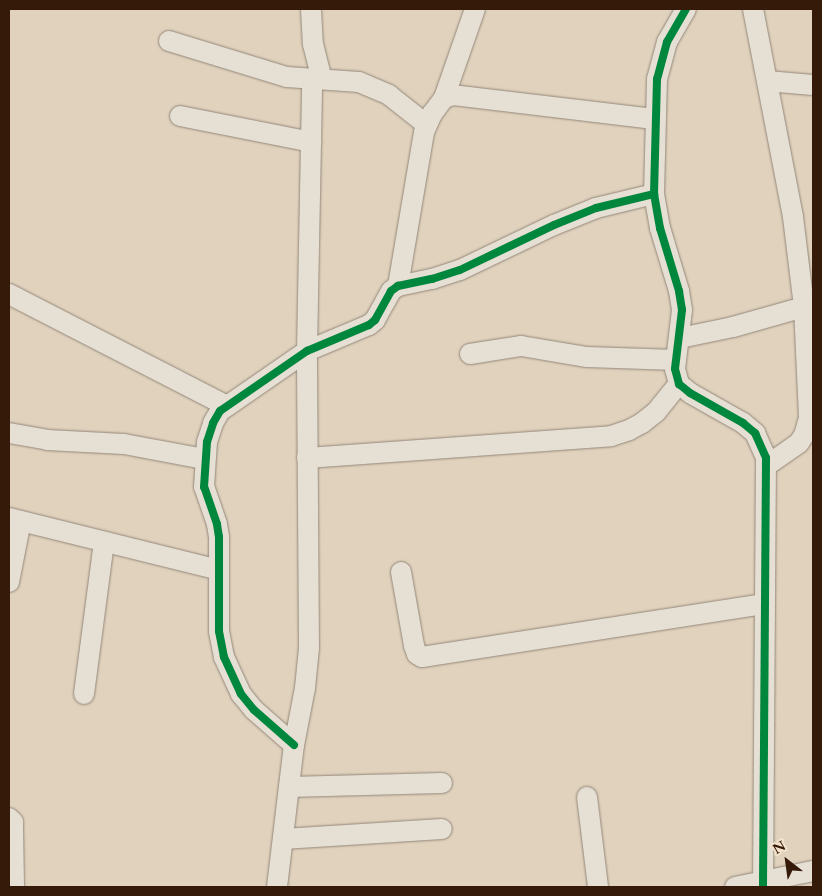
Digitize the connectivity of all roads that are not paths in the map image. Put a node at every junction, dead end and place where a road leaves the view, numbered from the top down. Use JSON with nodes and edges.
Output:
{"nodes":[{"id":1,"x":311,"y":9,"type":"edge"},
{"id":2,"x":475,"y":9,"type":"edge"},
{"id":3,"x":686,"y":9,"type":"edge"},
{"id":4,"x":752,"y":9,"type":"edge"},
{"id":5,"x":169,"y":41,"type":"dead end"},
{"id":6,"x":317,"y":79,"type":"junction"},
{"id":7,"x":767,"y":81,"type":"junction"},
{"id":8,"x":813,"y":85,"type":"edge"},
{"id":9,"x":444,"y":98,"type":"junction"},
{"id":10,"x":180,"y":116,"type":"dead end"},
{"id":11,"x":655,"y":119,"type":"junction"},
{"id":12,"x":427,"y":125,"type":"junction"},
{"id":13,"x":311,"y":142,"type":"junction"},
{"id":14,"x":654,"y":194,"type":"junction"},
{"id":15,"x":398,"y":286,"type":"junction"},
{"id":16,"x":9,"y":294,"type":"edge"},
{"id":17,"x":806,"y":297,"type":"edge"},
{"id":18,"x":680,"y":338,"type":"junction"},
{"id":19,"x":307,"y":351,"type":"junction"},
{"id":20,"x":470,"y":354,"type":"dead end"},
{"id":21,"x":676,"y":360,"type":"junction"},
{"id":22,"x":679,"y":384,"type":"junction"},
{"id":23,"x":227,"y":406,"type":"junction"},
{"id":24,"x":9,"y":433,"type":"edge"},
{"id":25,"x":307,"y":458,"type":"junction"},
{"id":26,"x":204,"y":459,"type":"junction"},
{"id":27,"x":766,"y":466,"type":"junction"},
{"id":28,"x":15,"y":520,"type":"edge"},
{"id":29,"x":104,"y":542,"type":"junction"},
{"id":30,"x":219,"y":570,"type":"junction"},
{"id":31,"x":401,"y":572,"type":"dead end"},
{"id":32,"x":9,"y":582,"type":"edge"},
{"id":33,"x":763,"y":604,"type":"junction"},
{"id":34,"x":84,"y":694,"type":"dead end"},
{"id":35,"x":294,"y":745,"type":"junction"},
{"id":36,"x":442,"y":783,"type":"dead end"},
{"id":37,"x":289,"y":787,"type":"junction"},
{"id":38,"x":587,"y":797,"type":"dead end"},
{"id":39,"x":9,"y":818,"type":"edge"},
{"id":40,"x":442,"y":829,"type":"dead end"},
{"id":41,"x":282,"y":839,"type":"junction"},
{"id":42,"x":813,"y":871,"type":"edge"},
{"id":43,"x":763,"y":883,"type":"edge"},
{"id":44,"x":14,"y":887,"type":"edge"},
{"id":45,"x":277,"y":887,"type":"edge"},
{"id":46,"x":598,"y":887,"type":"edge"},
{"id":47,"x":735,"y":887,"type":"edge"}],
"edges":[{"from":1,"to":6,"type":"street"},
{"from":2,"to":9,"type":"street"},
{"from":3,"to":11,"type":"street"},
{"from":4,"to":7,"type":"street"},
{"from":5,"to":6,"type":"street"},
{"from":6,"to":12,"type":"street"},
{"from":6,"to":13,"type":"street"},
{"from":7,"to":8,"type":"street"},
{"from":7,"to":17,"type":"street"},
{"from":9,"to":11,"type":"street"},
{"from":9,"to":12,"type":"street"},
{"from":10,"to":13,"type":"street"},
{"from":11,"to":14,"type":"street"},
{"from":12,"to":15,"type":"street"},
{"from":13,"to":19,"type":"street"},
{"from":14,"to":15,"type":"street"},
{"from":14,"to":18,"type":"street"},
{"from":15,"to":19,"type":"street"},
{"from":16,"to":23,"type":"street"},
{"from":17,"to":18,"type":"street"},
{"from":17,"to":27,"type":"street"},
{"from":18,"to":21,"type":"street"},
{"from":19,"to":23,"type":"street"},
{"from":19,"to":25,"type":"street"},
{"from":20,"to":21,"type":"street"},
{"from":21,"to":22,"type":"street"},
{"from":22,"to":25,"type":"street"},
{"from":22,"to":27,"type":"street"},
{"from":23,"to":26,"type":"street"},
{"from":24,"to":26,"type":"street"},
{"from":25,"to":35,"type":"street"},
{"from":26,"to":30,"type":"street"},
{"from":27,"to":33,"type":"street"},
{"from":28,"to":29,"type":"street"},
{"from":28,"to":32,"type":"street"},
{"from":29,"to":30,"type":"street"},
{"from":29,"to":34,"type":"street"},
{"from":30,"to":35,"type":"street"},
{"from":31,"to":33,"type":"street"},
{"from":33,"to":43,"type":"street"},
{"from":35,"to":37,"type":"street"},
{"from":36,"to":37,"type":"street"},
{"from":37,"to":41,"type":"street"},
{"from":38,"to":46,"type":"street"},
{"from":39,"to":44,"type":"street"},
{"from":40,"to":41,"type":"street"},
{"from":41,"to":45,"type":"street"},
{"from":42,"to":43,"type":"street"},
{"from":43,"to":47,"type":"street"}]}
